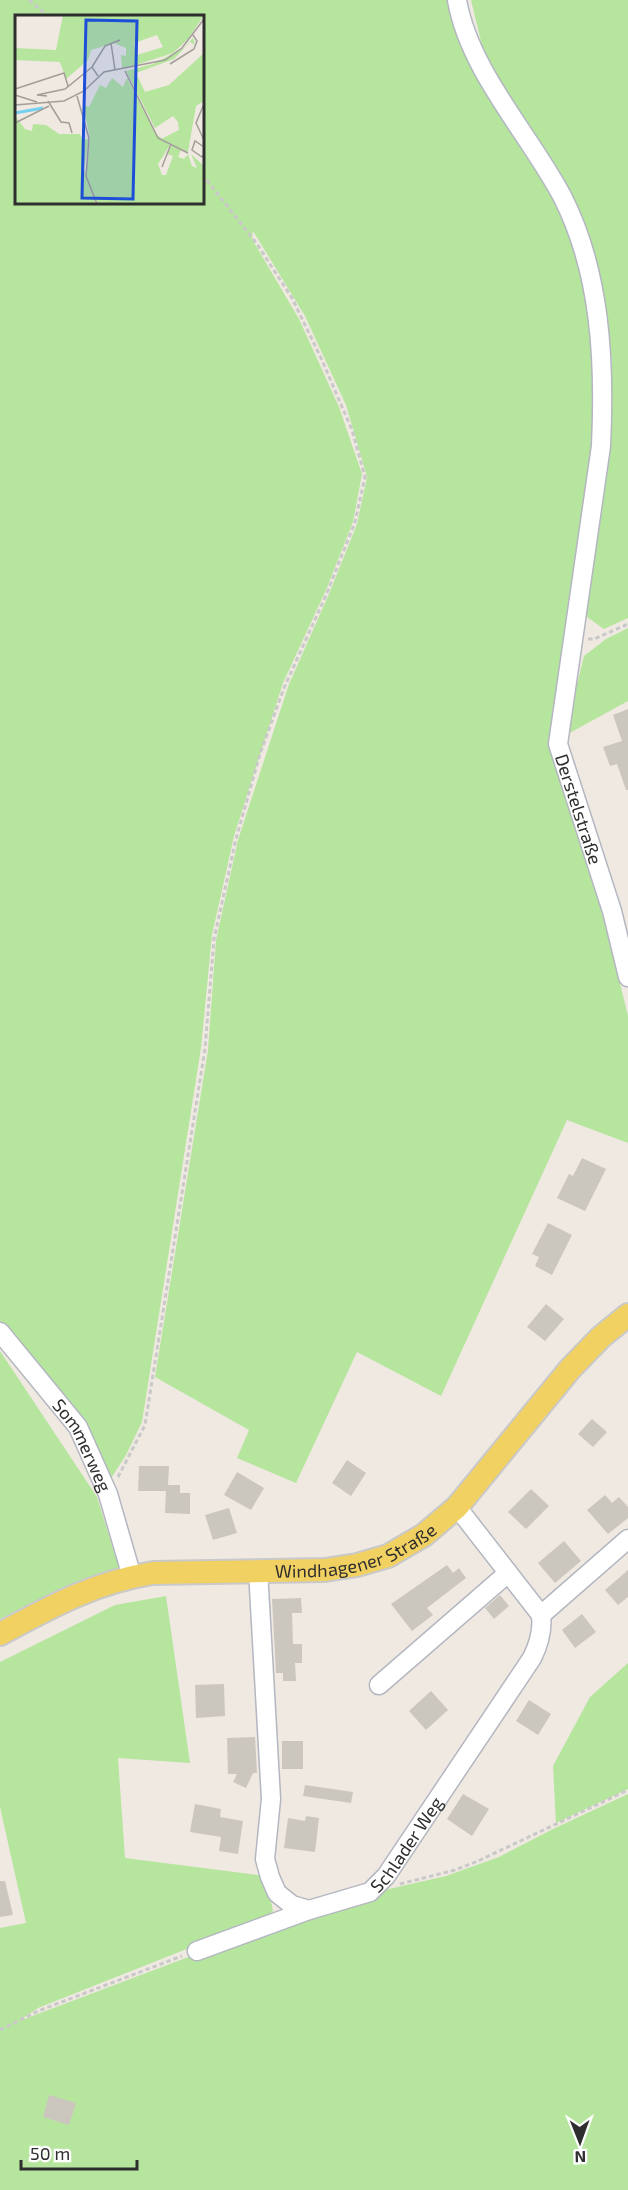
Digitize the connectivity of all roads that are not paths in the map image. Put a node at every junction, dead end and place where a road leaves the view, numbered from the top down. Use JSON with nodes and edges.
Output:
{"nodes":[{"id":1,"x":457,"y":0,"type":"edge"},
{"id":2,"x":628,"y":977,"type":"edge"},
{"id":3,"x":628,"y":1315,"type":"edge"},
{"id":4,"x":0,"y":1332,"type":"edge"},
{"id":5,"x":457,"y":1507,"type":"junction"},
{"id":6,"x":628,"y":1539,"type":"edge"},
{"id":7,"x":258,"y":1570,"type":"junction"},
{"id":8,"x":508,"y":1573,"type":"junction"},
{"id":9,"x":132,"y":1577,"type":"junction"},
{"id":10,"x":541,"y":1615,"type":"junction"},
{"id":11,"x":0,"y":1634,"type":"edge"},
{"id":12,"x":379,"y":1685,"type":"dead end"},
{"id":13,"x":309,"y":1910,"type":"junction"},
{"id":14,"x":197,"y":1950,"type":"road end"}],
"edges":[{"from":1,"to":2,"type":"street","name":"Derstelstraße"},
{"from":3,"to":5,"type":"main road","name":"Windhagener Straße"},
{"from":4,"to":9,"type":"street","name":"Sommerweg"},
{"from":5,"to":7,"type":"main road","name":"Windhagener Straße"},
{"from":5,"to":8,"type":"street"},
{"from":6,"to":10,"type":"street"},
{"from":7,"to":9,"type":"main road","name":"Windhagener Straße"},
{"from":7,"to":13,"type":"street"},
{"from":8,"to":10,"type":"street"},
{"from":8,"to":12,"type":"street"},
{"from":9,"to":11,"type":"main road","name":"Windhagener Straße"},
{"from":10,"to":13,"type":"street","name":"Schlader Weg"},
{"from":13,"to":14,"type":"street","name":"Schlader Weg"}]}
